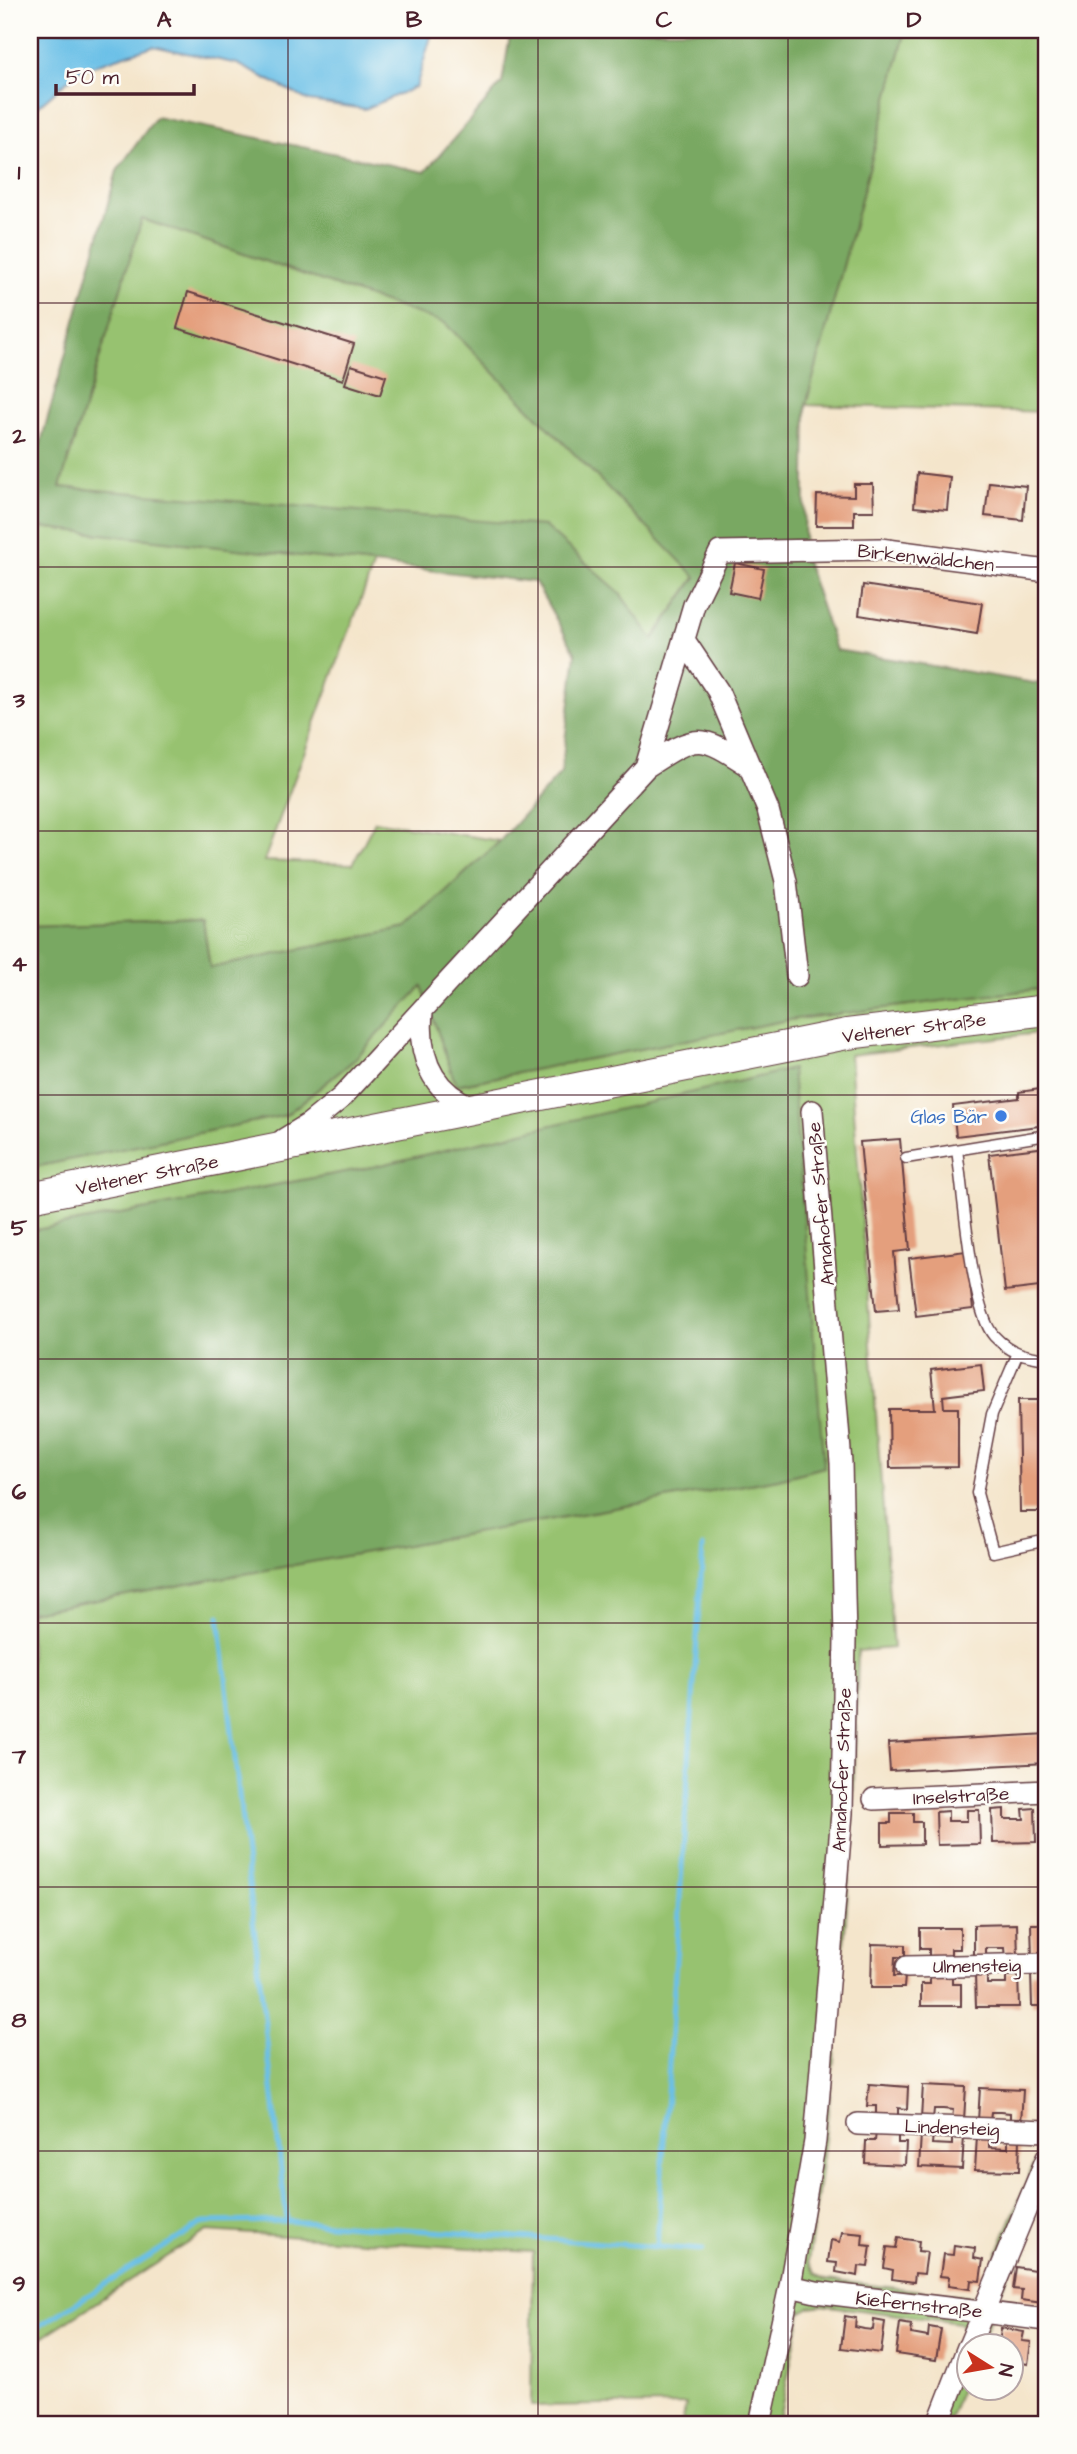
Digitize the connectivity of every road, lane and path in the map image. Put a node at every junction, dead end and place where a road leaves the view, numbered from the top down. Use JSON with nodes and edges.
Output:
{"nodes":[{"id":1,"x":1047,"y":571,"type":"edge"},
{"id":2,"x":684,"y":640,"type":"junction"},
{"id":3,"x":646,"y":767,"type":"junction"},
{"id":4,"x":751,"y":767,"type":"junction"},
{"id":5,"x":797,"y":976,"type":"dead end"},
{"id":6,"x":1047,"y":1010,"type":"edge"},
{"id":7,"x":422,"y":1012,"type":"junction"},
{"id":8,"x":471,"y":1107,"type":"junction"},
{"id":9,"x":812,"y":1111,"type":"dead end"},
{"id":10,"x":1047,"y":1136,"type":"edge"},
{"id":11,"x":264,"y":1150,"type":"junction"},
{"id":12,"x":957,"y":1150,"type":"junction"},
{"id":13,"x":906,"y":1158,"type":"dead end"},
{"id":14,"x":30,"y":1197,"type":"edge"},
{"id":15,"x":1017,"y":1355,"type":"junction"},
{"id":16,"x":1047,"y":1359,"type":"edge"},
{"id":17,"x":1047,"y":1539,"type":"edge"},
{"id":18,"x":1047,"y":1791,"type":"edge"},
{"id":19,"x":874,"y":1799,"type":"dead end"},
{"id":20,"x":1047,"y":1964,"type":"edge"},
{"id":21,"x":907,"y":1966,"type":"dead end"},
{"id":22,"x":858,"y":2124,"type":"dead end"},
{"id":23,"x":1047,"y":2131,"type":"edge"},
{"id":24,"x":1047,"y":2158,"type":"edge"},
{"id":25,"x":1039,"y":2205,"type":"edge"},
{"id":26,"x":790,"y":2286,"type":"junction"},
{"id":27,"x":983,"y":2311,"type":"junction"},
{"id":28,"x":1047,"y":2320,"type":"edge"},
{"id":29,"x":975,"y":2332,"type":"edge"},
{"id":30,"x":954,"y":2384,"type":"edge"},
{"id":31,"x":760,"y":2424,"type":"edge"},
{"id":32,"x":938,"y":2424,"type":"edge"}],
"edges":[{"from":1,"to":2,"type":"street","name":"Birkenwäldchen"},
{"from":2,"to":3,"type":"street"},
{"from":2,"to":4,"type":"street"},
{"from":3,"to":4,"type":"street"},
{"from":3,"to":7,"type":"street"},
{"from":4,"to":5,"type":"street"},
{"from":6,"to":8,"type":"main road","name":"Veltener Straße"},
{"from":7,"to":8,"type":"street"},
{"from":7,"to":11,"type":"street"},
{"from":8,"to":11,"type":"main road","name":"Veltener Straße"},
{"from":9,"to":26,"type":"street","name":"Annahofer Straße"},
{"from":10,"to":12,"type":"lane"},
{"from":11,"to":14,"type":"main road","name":"Veltener Straße"},
{"from":12,"to":13,"type":"lane"},
{"from":12,"to":15,"type":"lane"},
{"from":15,"to":16,"type":"lane"},
{"from":15,"to":17,"type":"lane"},
{"from":18,"to":19,"type":"street","name":"Inselstraße"},
{"from":20,"to":21,"type":"street","name":"Ulmensteig"},
{"from":22,"to":23,"type":"street","name":"Lindensteig"},
{"from":24,"to":25,"type":"street"},
{"from":25,"to":27,"type":"street"},
{"from":26,"to":27,"type":"street","name":"Kiefernstraße"},
{"from":26,"to":31,"type":"street","name":"Annahofer Straße"},
{"from":27,"to":28,"type":"street","name":"Kiefernstraße"},
{"from":27,"to":29,"type":"street"},
{"from":30,"to":32,"type":"street"}]}
